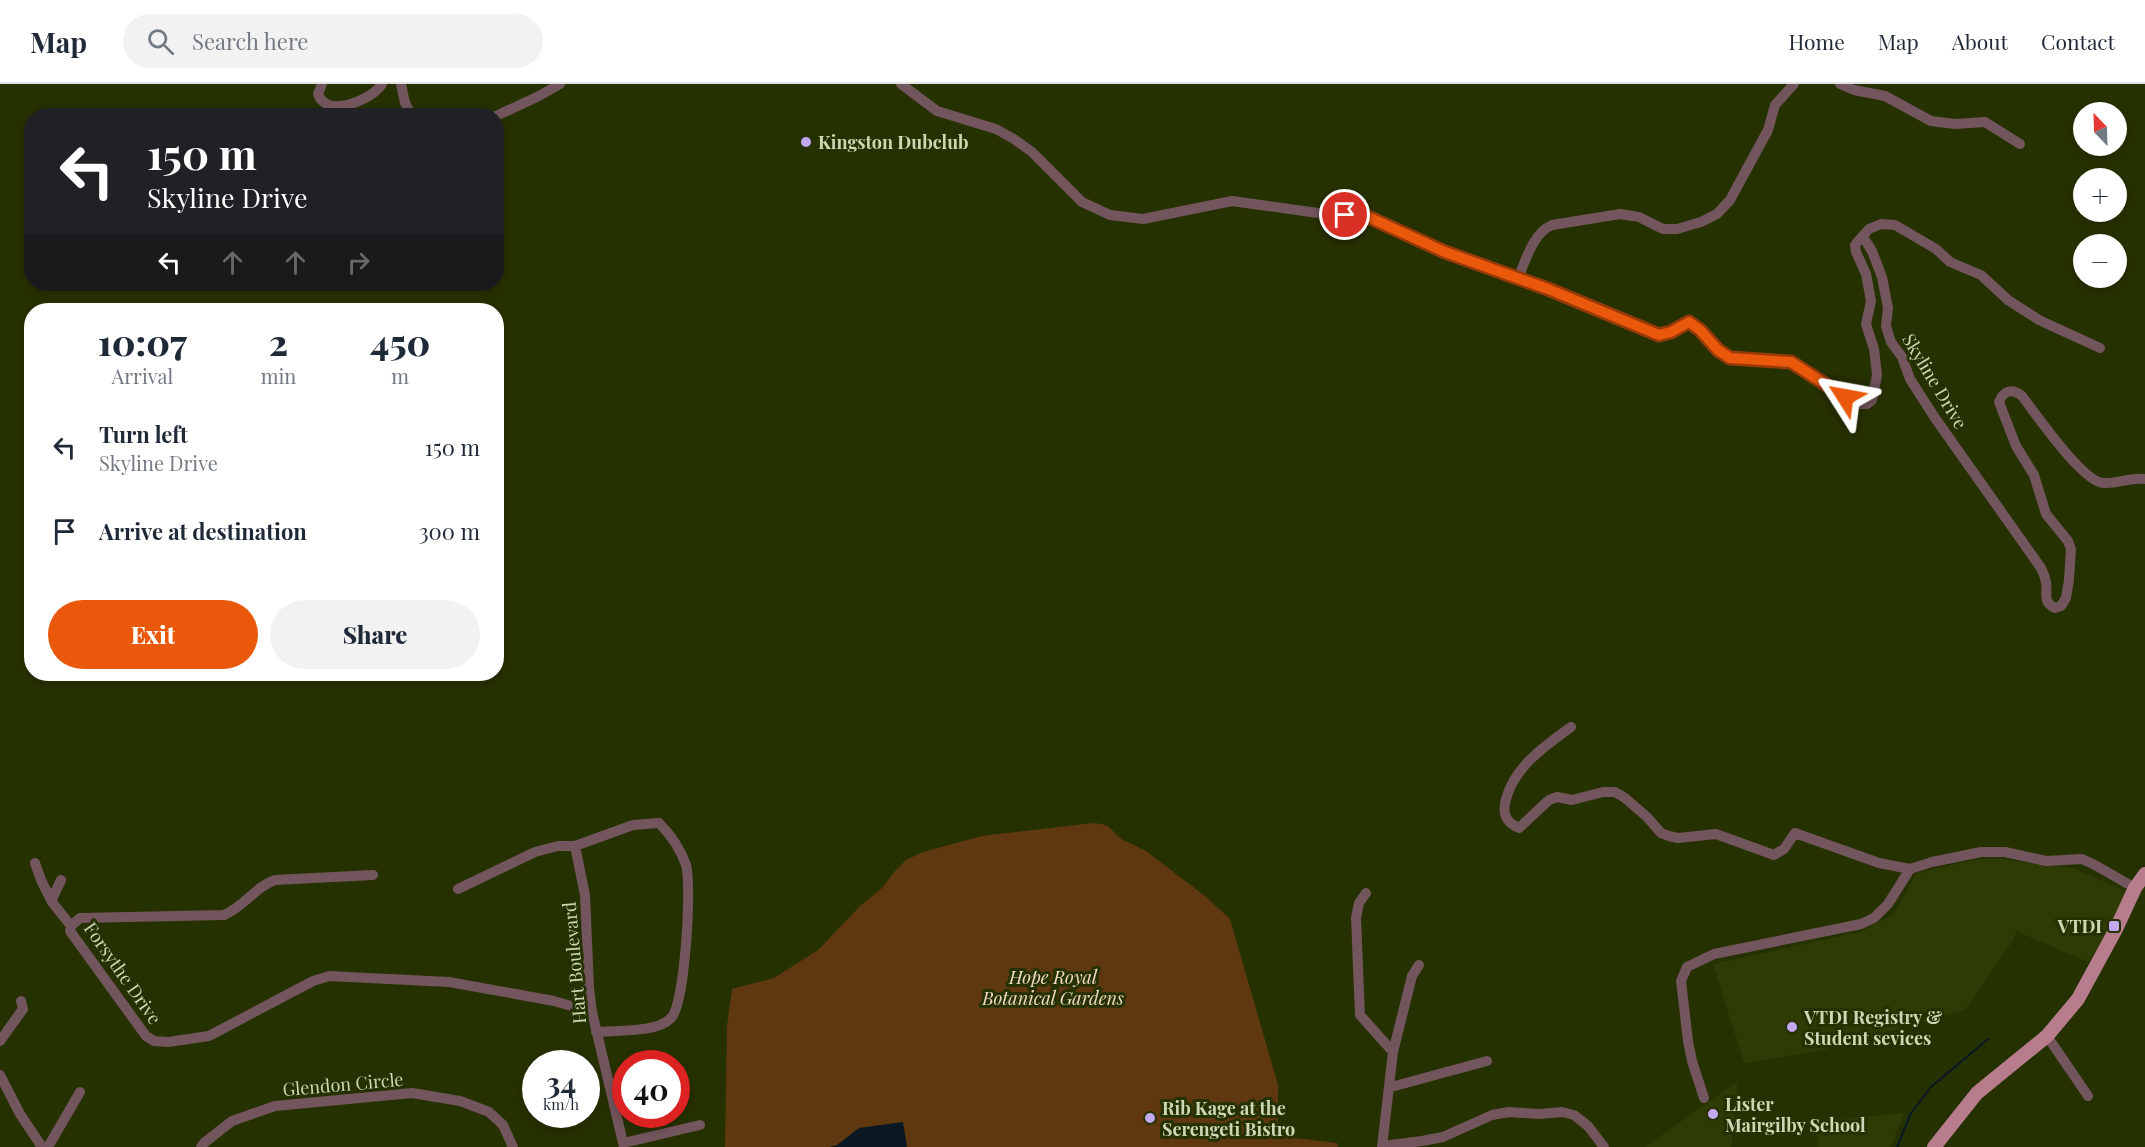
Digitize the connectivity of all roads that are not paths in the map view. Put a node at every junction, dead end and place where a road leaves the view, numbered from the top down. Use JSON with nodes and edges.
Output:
{"nodes":[{"id":1,"x":322,"y":84,"type":"edge"},
{"id":2,"x":382,"y":84,"type":"edge"},
{"id":3,"x":401,"y":84,"type":"edge"},
{"id":4,"x":560,"y":84,"type":"edge"},
{"id":5,"x":901,"y":84,"type":"edge"},
{"id":6,"x":1794,"y":84,"type":"edge"},
{"id":7,"x":1840,"y":84,"type":"edge"},
{"id":8,"x":408,"y":108,"type":"edge"},
{"id":9,"x":504,"y":112,"type":"edge"},
{"id":10,"x":2020,"y":144,"type":"dead end"},
{"id":11,"x":1859,"y":240,"type":"junction"},
{"id":12,"x":1518,"y":278,"type":"junction"},
{"id":13,"x":2100,"y":348,"type":"dead end"},
{"id":14,"x":2145,"y":479,"type":"edge"},
{"id":15,"x":1571,"y":727,"type":"dead end"},
{"id":16,"x":575,"y":846,"type":"junction"},
{"id":17,"x":35,"y":863,"type":"dead end"},
{"id":18,"x":1910,"y":869,"type":"junction"},
{"id":19,"x":2145,"y":874,"type":"edge"},
{"id":20,"x":373,"y":875,"type":"dead end"},
{"id":21,"x":61,"y":880,"type":"dead end"},
{"id":22,"x":2135,"y":888,"type":"junction"},
{"id":23,"x":458,"y":889,"type":"dead end"},
{"id":24,"x":1366,"y":893,"type":"dead end"},
{"id":25,"x":52,"y":902,"type":"junction"},
{"id":26,"x":71,"y":926,"type":"junction"},
{"id":27,"x":1419,"y":965,"type":"dead end"},
{"id":28,"x":21,"y":1001,"type":"dead end"},
{"id":29,"x":592,"y":1012,"type":"junction"},
{"id":30,"x":596,"y":1032,"type":"junction"},
{"id":31,"x":2048,"y":1036,"type":"junction"},
{"id":32,"x":0,"y":1041,"type":"edge"},
{"id":33,"x":1393,"y":1052,"type":"junction"},
{"id":34,"x":1487,"y":1061,"type":"dead end"},
{"id":35,"x":0,"y":1075,"type":"edge"},
{"id":36,"x":1390,"y":1087,"type":"junction"},
{"id":37,"x":80,"y":1092,"type":"dead end"},
{"id":38,"x":2088,"y":1096,"type":"dead end"},
{"id":39,"x":1704,"y":1098,"type":"dead end"},
{"id":40,"x":700,"y":1125,"type":"dead end"},
{"id":41,"x":624,"y":1145,"type":"edge"},
{"id":42,"x":1382,"y":1146,"type":"edge"},
{"id":43,"x":42,"y":1147,"type":"edge"},
{"id":44,"x":48,"y":1147,"type":"edge"},
{"id":45,"x":201,"y":1147,"type":"edge"},
{"id":46,"x":513,"y":1147,"type":"edge"},
{"id":47,"x":1604,"y":1147,"type":"edge"},
{"id":48,"x":1934,"y":1147,"type":"edge"}],
"edges":[{"from":1,"to":2,"type":"street"},
{"from":3,"to":8,"type":"street"},
{"from":4,"to":9,"type":"street"},
{"from":5,"to":12,"type":"street","name":"Skyline Drive"},
{"from":6,"to":12,"type":"street"},
{"from":7,"to":10,"type":"street"},
{"from":11,"to":12,"type":"street","name":"Skyline Drive"},
{"from":11,"to":13,"type":"street"},
{"from":11,"to":14,"type":"street","name":"Skyline Drive"},
{"from":15,"to":18,"type":"street"},
{"from":16,"to":23,"type":"street"},
{"from":16,"to":29,"type":"street","name":"Hart Boulevard"},
{"from":16,"to":30,"type":"street"},
{"from":17,"to":25,"type":"street"},
{"from":18,"to":22,"type":"street"},
{"from":18,"to":39,"type":"street"},
{"from":19,"to":22,"type":"main road"},
{"from":20,"to":26,"type":"street","name":"Forsythe Drive"},
{"from":21,"to":25,"type":"street"},
{"from":22,"to":31,"type":"main road"},
{"from":24,"to":33,"type":"street"},
{"from":25,"to":26,"type":"street"},
{"from":26,"to":29,"type":"street","name":"Forsythe Drive"},
{"from":27,"to":33,"type":"street"},
{"from":28,"to":32,"type":"street"},
{"from":29,"to":30,"type":"street","name":"Hart Boulevard"},
{"from":30,"to":41,"type":"street","name":"Hart Boulevard"},
{"from":31,"to":38,"type":"street"},
{"from":31,"to":48,"type":"main road"},
{"from":33,"to":36,"type":"street"},
{"from":34,"to":36,"type":"street"},
{"from":35,"to":43,"type":"street"},
{"from":36,"to":42,"type":"street"},
{"from":37,"to":44,"type":"street"},
{"from":40,"to":41,"type":"street"},
{"from":42,"to":47,"type":"street"},
{"from":45,"to":46,"type":"street","name":"Glendon Circle"}]}
